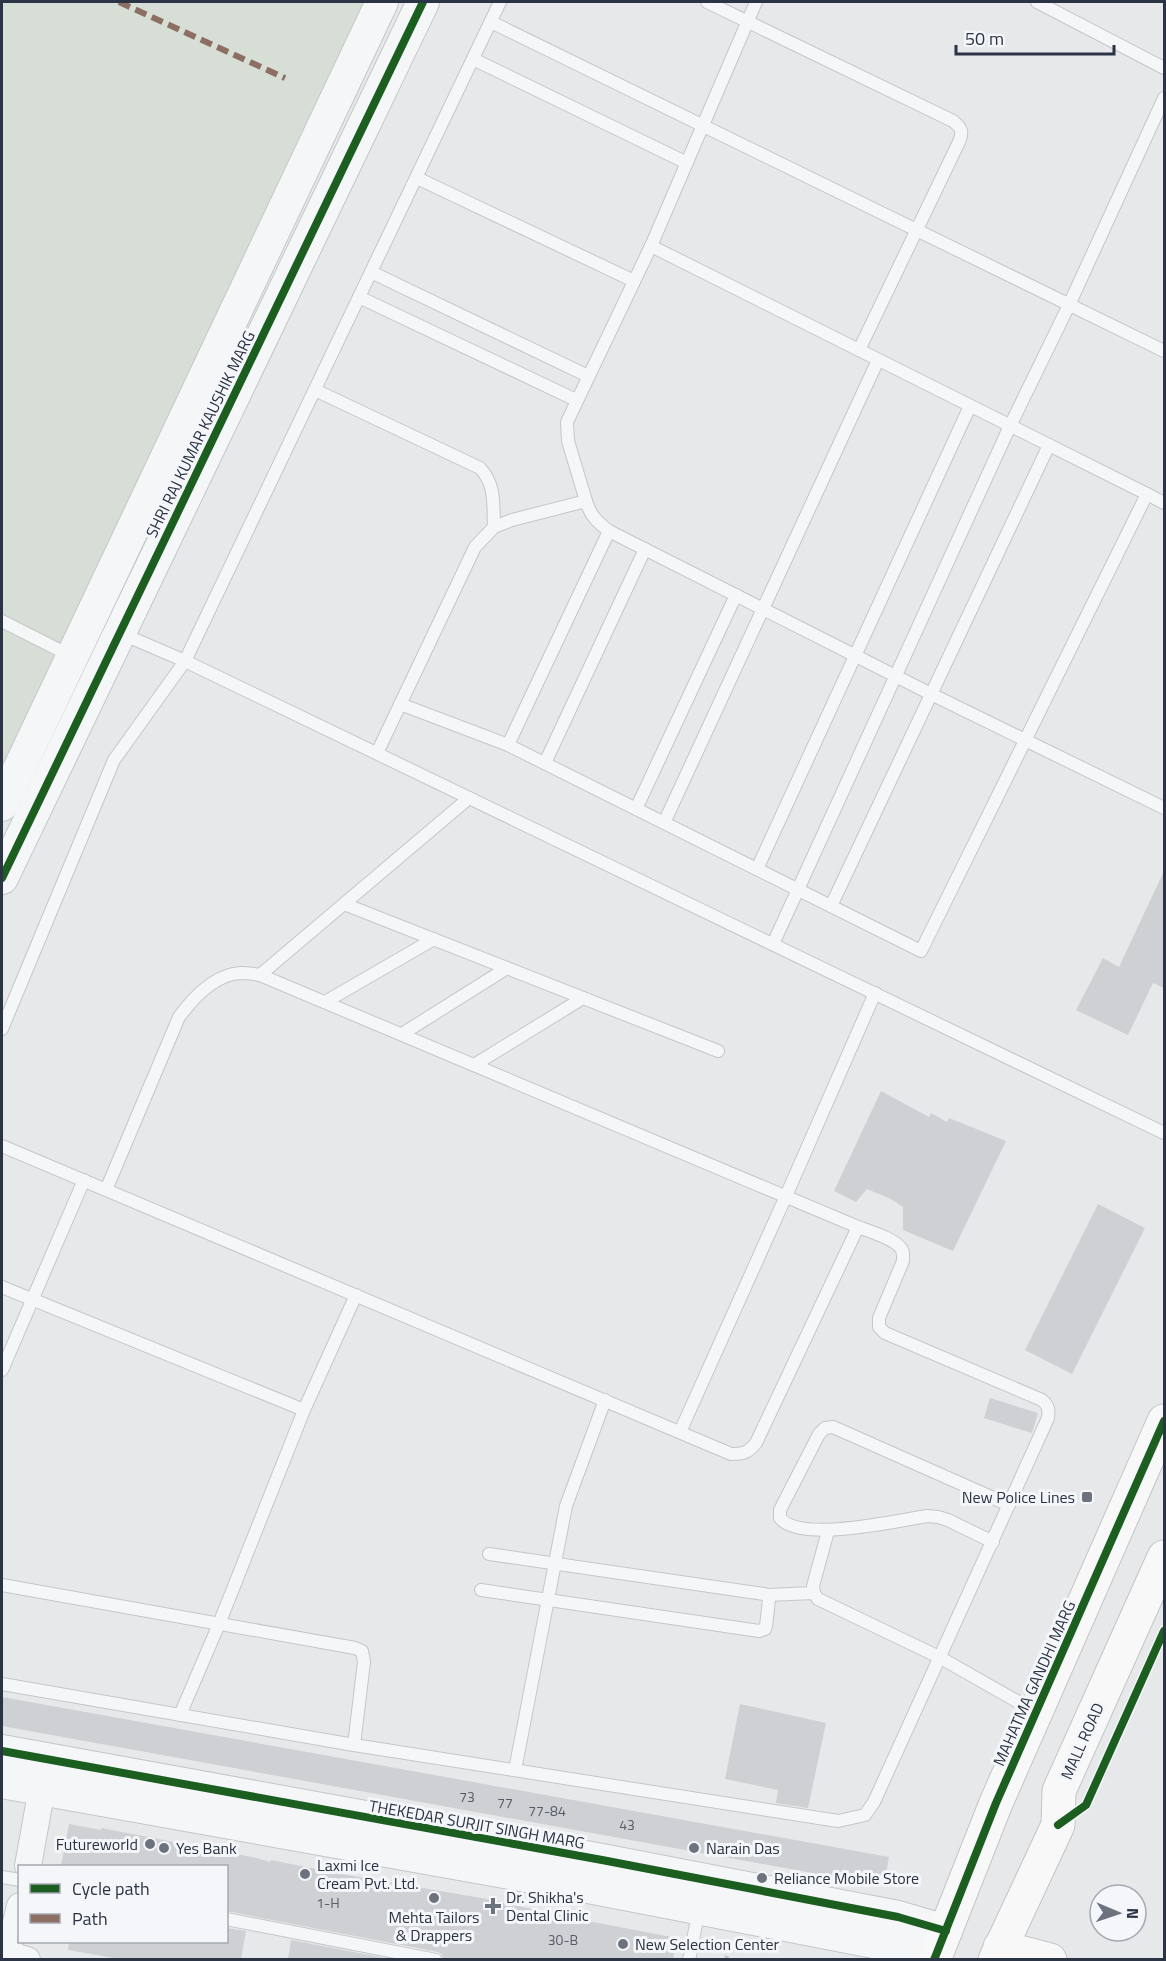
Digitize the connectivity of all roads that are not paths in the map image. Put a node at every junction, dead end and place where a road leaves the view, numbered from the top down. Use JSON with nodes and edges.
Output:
{"nodes":[{"id":1,"x":382,"y":2,"type":"edge"},
{"id":2,"x":423,"y":2,"type":"edge"},
{"id":3,"x":500,"y":2,"type":"edge"},
{"id":4,"x":707,"y":2,"type":"edge"},
{"id":5,"x":756,"y":2,"type":"edge"},
{"id":6,"x":1037,"y":2,"type":"edge"},
{"id":7,"x":748,"y":21,"type":"junction"},
{"id":8,"x":491,"y":22,"type":"junction"},
{"id":9,"x":473,"y":59,"type":"junction"},
{"id":10,"x":1164,"y":68,"type":"edge"},
{"id":11,"x":1164,"y":98,"type":"edge"},
{"id":12,"x":703,"y":125,"type":"junction"},
{"id":13,"x":687,"y":163,"type":"junction"},
{"id":14,"x":417,"y":178,"type":"junction"},
{"id":15,"x":917,"y":230,"type":"junction"},
{"id":16,"x":651,"y":246,"type":"junction"},
{"id":17,"x":371,"y":272,"type":"junction"},
{"id":18,"x":634,"y":281,"type":"junction"},
{"id":19,"x":359,"y":297,"type":"junction"},
{"id":20,"x":1069,"y":304,"type":"junction"},
{"id":21,"x":859,"y":350,"type":"junction"},
{"id":22,"x":1164,"y":351,"type":"edge"},
{"id":23,"x":878,"y":360,"type":"junction"},
{"id":24,"x":588,"y":376,"type":"junction"},
{"id":25,"x":315,"y":390,"type":"junction"},
{"id":26,"x":576,"y":400,"type":"junction"},
{"id":27,"x":970,"y":406,"type":"junction"},
{"id":28,"x":1010,"y":426,"type":"junction"},
{"id":29,"x":1049,"y":445,"type":"junction"},
{"id":30,"x":1147,"y":494,"type":"junction"},
{"id":31,"x":585,"y":501,"type":"junction"},
{"id":32,"x":1164,"y":503,"type":"edge"},
{"id":33,"x":494,"y":528,"type":"junction"},
{"id":34,"x":609,"y":531,"type":"junction"},
{"id":35,"x":645,"y":549,"type":"junction"},
{"id":36,"x":736,"y":595,"type":"junction"},
{"id":37,"x":764,"y":609,"type":"junction"},
{"id":38,"x":90,"y":617,"type":"junction"},
{"id":39,"x":2,"y":621,"type":"edge"},
{"id":40,"x":119,"y":633,"type":"junction"},
{"id":41,"x":855,"y":655,"type":"junction"},
{"id":42,"x":72,"y":656,"type":"junction"},
{"id":43,"x":185,"y":661,"type":"junction"},
{"id":44,"x":897,"y":676,"type":"junction"},
{"id":45,"x":931,"y":694,"type":"junction"},
{"id":46,"x":400,"y":704,"type":"junction"},
{"id":47,"x":1026,"y":739,"type":"junction"},
{"id":48,"x":508,"y":745,"type":"junction"},
{"id":49,"x":377,"y":753,"type":"junction"},
{"id":50,"x":545,"y":764,"type":"junction"},
{"id":51,"x":469,"y":798,"type":"junction"},
{"id":52,"x":2,"y":805,"type":"edge"},
{"id":53,"x":1164,"y":808,"type":"edge"},
{"id":54,"x":636,"y":809,"type":"junction"},
{"id":55,"x":664,"y":823,"type":"junction"},
{"id":56,"x":757,"y":869,"type":"junction"},
{"id":57,"x":2,"y":878,"type":"edge"},
{"id":58,"x":798,"y":890,"type":"junction"},
{"id":59,"x":344,"y":904,"type":"junction"},
{"id":60,"x":831,"y":906,"type":"junction"},
{"id":61,"x":434,"y":939,"type":"junction"},
{"id":62,"x":773,"y":944,"type":"junction"},
{"id":63,"x":507,"y":968,"type":"junction"},
{"id":64,"x":260,"y":975,"type":"junction"},
{"id":65,"x":875,"y":993,"type":"junction"},
{"id":66,"x":584,"y":998,"type":"junction"},
{"id":67,"x":325,"y":1002,"type":"junction"},
{"id":68,"x":2,"y":1029,"type":"edge"},
{"id":69,"x":402,"y":1034,"type":"junction"},
{"id":70,"x":718,"y":1052,"type":"dead end"},
{"id":71,"x":474,"y":1065,"type":"junction"},
{"id":72,"x":1164,"y":1133,"type":"edge"},
{"id":73,"x":2,"y":1146,"type":"edge"},
{"id":74,"x":84,"y":1180,"type":"junction"},
{"id":75,"x":106,"y":1190,"type":"junction"},
{"id":76,"x":786,"y":1196,"type":"junction"},
{"id":77,"x":858,"y":1227,"type":"junction"},
{"id":78,"x":2,"y":1287,"type":"edge"},
{"id":79,"x":356,"y":1294,"type":"junction"},
{"id":80,"x":32,"y":1299,"type":"junction"},
{"id":81,"x":2,"y":1370,"type":"edge"},
{"id":82,"x":605,"y":1400,"type":"junction"},
{"id":83,"x":304,"y":1410,"type":"junction"},
{"id":84,"x":1164,"y":1421,"type":"edge"},
{"id":85,"x":680,"y":1432,"type":"junction"},
{"id":86,"x":1009,"y":1505,"type":"junction"},
{"id":87,"x":828,"y":1531,"type":"junction"},
{"id":88,"x":993,"y":1542,"type":"junction"},
{"id":89,"x":489,"y":1554,"type":"dead end"},
{"id":90,"x":1164,"y":1557,"type":"edge"},
{"id":91,"x":555,"y":1564,"type":"junction"},
{"id":92,"x":2,"y":1585,"type":"edge"},
{"id":93,"x":481,"y":1590,"type":"dead end"},
{"id":94,"x":814,"y":1593,"type":"junction"},
{"id":95,"x":767,"y":1595,"type":"junction"},
{"id":96,"x":548,"y":1600,"type":"junction"},
{"id":97,"x":219,"y":1624,"type":"junction"},
{"id":98,"x":939,"y":1657,"type":"junction"},
{"id":99,"x":2,"y":1684,"type":"edge"},
{"id":100,"x":1036,"y":1712,"type":"junction"},
{"id":101,"x":180,"y":1715,"type":"junction"},
{"id":102,"x":354,"y":1745,"type":"junction"},
{"id":103,"x":2,"y":1751,"type":"edge"},
{"id":104,"x":47,"y":1759,"type":"junction"},
{"id":105,"x":515,"y":1770,"type":"junction"},
{"id":106,"x":2,"y":1782,"type":"edge"},
{"id":107,"x":41,"y":1789,"type":"junction"},
{"id":108,"x":28,"y":1865,"type":"edge"},
{"id":109,"x":2,"y":1877,"type":"edge"},
{"id":110,"x":18,"y":1880,"type":"edge"},
{"id":111,"x":699,"y":1909,"type":"junction"},
{"id":112,"x":18,"y":1918,"type":"edge"},
{"id":113,"x":228,"y":1920,"type":"edge"},
{"id":114,"x":938,"y":1950,"type":"edge"},
{"id":115,"x":12,"y":1952,"type":"edge"},
{"id":116,"x":998,"y":1953,"type":"edge"},
{"id":117,"x":436,"y":1959,"type":"edge"},
{"id":118,"x":689,"y":1959,"type":"edge"},
{"id":119,"x":1050,"y":1959,"type":"edge"}],
"edges":[{"from":1,"to":38,"type":"street","name":"SHRI RAJ KUMAR KAUSHIK MARG"},
{"from":2,"to":40,"type":"street","name":"SHRI RAJ KUMAR KAUSHIK MARG"},
{"from":3,"to":8,"type":"lane"},
{"from":4,"to":7,"type":"lane"},
{"from":5,"to":7,"type":"lane"},
{"from":6,"to":10,"type":"lane"},
{"from":7,"to":12,"type":"lane"},
{"from":7,"to":15,"type":"lane"},
{"from":8,"to":9,"type":"lane"},
{"from":8,"to":12,"type":"lane"},
{"from":9,"to":13,"type":"lane"},
{"from":9,"to":14,"type":"lane"},
{"from":11,"to":20,"type":"lane"},
{"from":12,"to":13,"type":"lane"},
{"from":12,"to":15,"type":"lane"},
{"from":13,"to":16,"type":"lane"},
{"from":14,"to":17,"type":"lane"},
{"from":14,"to":18,"type":"lane"},
{"from":15,"to":20,"type":"lane"},
{"from":15,"to":21,"type":"lane"},
{"from":16,"to":18,"type":"lane"},
{"from":16,"to":21,"type":"lane"},
{"from":17,"to":19,"type":"lane"},
{"from":17,"to":24,"type":"lane"},
{"from":18,"to":24,"type":"lane"},
{"from":19,"to":25,"type":"lane"},
{"from":19,"to":26,"type":"lane"},
{"from":20,"to":22,"type":"lane"},
{"from":20,"to":28,"type":"lane"},
{"from":21,"to":23,"type":"lane"},
{"from":23,"to":27,"type":"lane"},
{"from":23,"to":37,"type":"lane"},
{"from":24,"to":26,"type":"lane"},
{"from":25,"to":33,"type":"lane"},
{"from":25,"to":43,"type":"lane"},
{"from":26,"to":31,"type":"lane"},
{"from":27,"to":28,"type":"lane"},
{"from":27,"to":41,"type":"lane"},
{"from":28,"to":29,"type":"lane"},
{"from":28,"to":44,"type":"lane"},
{"from":29,"to":30,"type":"lane"},
{"from":29,"to":45,"type":"lane"},
{"from":30,"to":32,"type":"lane"},
{"from":30,"to":47,"type":"lane"},
{"from":31,"to":33,"type":"lane"},
{"from":31,"to":34,"type":"lane"},
{"from":33,"to":46,"type":"lane"},
{"from":34,"to":35,"type":"lane"},
{"from":34,"to":48,"type":"lane"},
{"from":35,"to":36,"type":"lane"},
{"from":35,"to":50,"type":"lane"},
{"from":36,"to":37,"type":"lane"},
{"from":36,"to":54,"type":"lane"},
{"from":37,"to":41,"type":"lane"},
{"from":37,"to":55,"type":"lane"},
{"from":38,"to":40,"type":"street"},
{"from":38,"to":42,"type":"street","name":"SHRI RAJ KUMAR KAUSHIK MARG"},
{"from":39,"to":42,"type":"lane"},
{"from":40,"to":43,"type":"lane"},
{"from":40,"to":57,"type":"street","name":"SHRI RAJ KUMAR KAUSHIK MARG"},
{"from":41,"to":44,"type":"lane"},
{"from":41,"to":56,"type":"lane"},
{"from":42,"to":52,"type":"street","name":"SHRI RAJ KUMAR KAUSHIK MARG"},
{"from":43,"to":49,"type":"lane"},
{"from":43,"to":68,"type":"lane"},
{"from":44,"to":45,"type":"lane"},
{"from":44,"to":58,"type":"lane"},
{"from":45,"to":47,"type":"lane"},
{"from":45,"to":60,"type":"lane"},
{"from":46,"to":48,"type":"lane"},
{"from":46,"to":49,"type":"lane"},
{"from":47,"to":53,"type":"lane"},
{"from":47,"to":60,"type":"lane"},
{"from":48,"to":50,"type":"lane"},
{"from":49,"to":51,"type":"lane"},
{"from":50,"to":54,"type":"lane"},
{"from":51,"to":59,"type":"lane"},
{"from":51,"to":62,"type":"lane"},
{"from":54,"to":55,"type":"lane"},
{"from":55,"to":56,"type":"lane"},
{"from":56,"to":58,"type":"lane"},
{"from":58,"to":60,"type":"lane"},
{"from":58,"to":62,"type":"lane"},
{"from":59,"to":61,"type":"lane"},
{"from":59,"to":64,"type":"lane"},
{"from":61,"to":63,"type":"lane"},
{"from":61,"to":67,"type":"lane"},
{"from":62,"to":65,"type":"lane"},
{"from":63,"to":66,"type":"lane"},
{"from":63,"to":69,"type":"lane"},
{"from":64,"to":67,"type":"lane"},
{"from":64,"to":75,"type":"lane"},
{"from":65,"to":72,"type":"lane"},
{"from":65,"to":76,"type":"lane"},
{"from":66,"to":70,"type":"lane"},
{"from":66,"to":71,"type":"lane"},
{"from":67,"to":69,"type":"lane"},
{"from":69,"to":71,"type":"lane"},
{"from":71,"to":76,"type":"lane"},
{"from":73,"to":74,"type":"lane"},
{"from":74,"to":75,"type":"lane"},
{"from":74,"to":80,"type":"lane"},
{"from":75,"to":79,"type":"lane"},
{"from":76,"to":77,"type":"lane"},
{"from":76,"to":85,"type":"lane"},
{"from":77,"to":85,"type":"lane"},
{"from":77,"to":86,"type":"lane"},
{"from":78,"to":80,"type":"lane"},
{"from":79,"to":82,"type":"lane"},
{"from":79,"to":83,"type":"lane"},
{"from":80,"to":81,"type":"lane"},
{"from":80,"to":83,"type":"lane"},
{"from":82,"to":85,"type":"lane"},
{"from":82,"to":91,"type":"lane"},
{"from":83,"to":97,"type":"lane"},
{"from":84,"to":100,"type":"main road","name":"MAHATMA GANDHI MARG"},
{"from":86,"to":87,"type":"lane"},
{"from":86,"to":88,"type":"lane"},
{"from":87,"to":88,"type":"lane"},
{"from":87,"to":94,"type":"lane"},
{"from":88,"to":98,"type":"lane"},
{"from":89,"to":91,"type":"lane"},
{"from":90,"to":116,"type":"main road","name":"MALL ROAD"},
{"from":91,"to":95,"type":"lane"},
{"from":91,"to":96,"type":"lane"},
{"from":92,"to":97,"type":"lane"},
{"from":93,"to":96,"type":"lane"},
{"from":94,"to":95,"type":"lane"},
{"from":94,"to":98,"type":"lane"},
{"from":95,"to":96,"type":"lane"},
{"from":96,"to":105,"type":"lane"},
{"from":97,"to":101,"type":"lane"},
{"from":97,"to":102,"type":"lane"},
{"from":98,"to":100,"type":"lane"},
{"from":98,"to":105,"type":"lane"},
{"from":99,"to":101,"type":"lane"},
{"from":100,"to":114,"type":"main road","name":"MAHATMA GANDHI MARG"},
{"from":101,"to":102,"type":"lane"},
{"from":102,"to":105,"type":"lane"},
{"from":103,"to":104,"type":"street","name":"THEKEDAR SURJIT SINGH MARG"},
{"from":104,"to":107,"type":"street"},
{"from":104,"to":114,"type":"street","name":"THEKEDAR SURJIT SINGH MARG"},
{"from":106,"to":107,"type":"street"},
{"from":107,"to":108,"type":"street"},
{"from":107,"to":111,"type":"street"},
{"from":109,"to":110,"type":"lane"},
{"from":111,"to":114,"type":"street"},
{"from":111,"to":118,"type":"lane"},
{"from":112,"to":115,"type":"street"},
{"from":113,"to":117,"type":"lane"},
{"from":116,"to":119,"type":"main road"}]}
